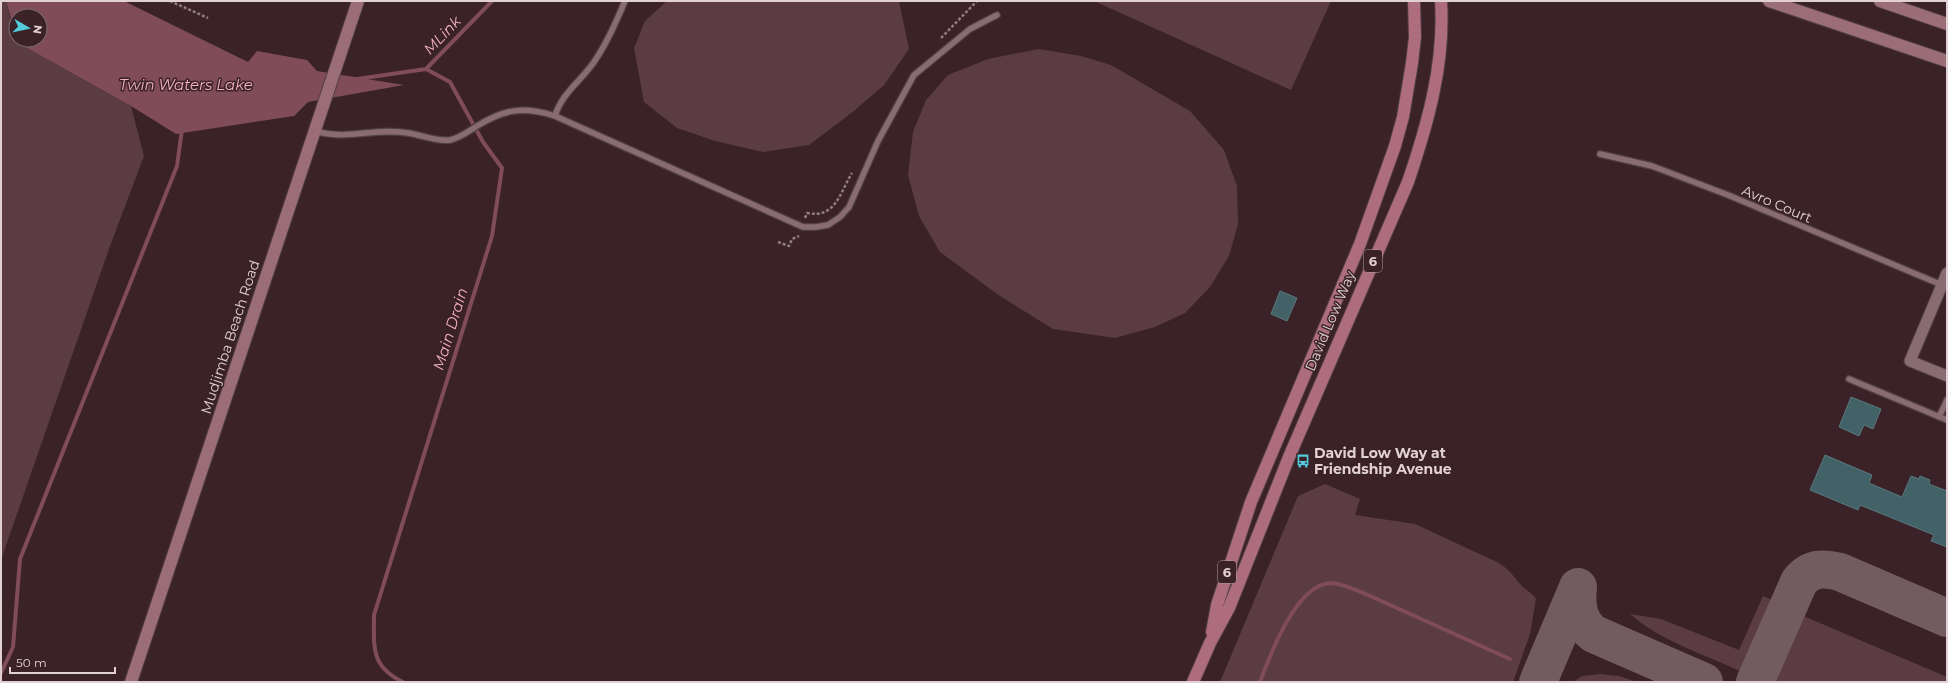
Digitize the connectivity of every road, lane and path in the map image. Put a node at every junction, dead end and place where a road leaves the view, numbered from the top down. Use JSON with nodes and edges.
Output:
{"nodes":[{"id":1,"x":170,"y":1,"type":"edge"},
{"id":2,"x":358,"y":1,"type":"edge"},
{"id":3,"x":625,"y":1,"type":"edge"},
{"id":4,"x":1414,"y":1,"type":"edge"},
{"id":5,"x":1441,"y":1,"type":"edge"},
{"id":6,"x":1769,"y":1,"type":"edge"},
{"id":7,"x":1880,"y":1,"type":"edge"},
{"id":8,"x":997,"y":15,"type":"dead end"},
{"id":9,"x":208,"y":18,"type":"dead end"},
{"id":10,"x":1947,"y":24,"type":"edge"},
{"id":11,"x":1947,"y":61,"type":"edge"},
{"id":12,"x":554,"y":116,"type":"junction"},
{"id":13,"x":315,"y":131,"type":"junction"},
{"id":14,"x":1600,"y":154,"type":"dead end"},
{"id":15,"x":802,"y":234,"type":"dead end"},
{"id":16,"x":778,"y":242,"type":"dead end"},
{"id":17,"x":1947,"y":273,"type":"edge"},
{"id":18,"x":1942,"y":285,"type":"junction"},
{"id":19,"x":1947,"y":376,"type":"edge"},
{"id":20,"x":1849,"y":379,"type":"dead end"},
{"id":21,"x":1947,"y":400,"type":"edge"},
{"id":22,"x":1939,"y":417,"type":"junction"},
{"id":23,"x":1947,"y":420,"type":"edge"},
{"id":24,"x":1251,"y":502,"type":"junction"},
{"id":25,"x":1268,"y":509,"type":"junction"},
{"id":26,"x":1210,"y":643,"type":"junction"},
{"id":27,"x":131,"y":682,"type":"edge"},
{"id":28,"x":1193,"y":682,"type":"edge"}],
"edges":[{"from":1,"to":9,"type":"path"},
{"from":2,"to":13,"type":"street","name":"Mudjimba Beach Road"},
{"from":3,"to":12,"type":"lane"},
{"from":4,"to":24,"type":"main road","name":"David Low Way","number":"6"},
{"from":5,"to":25,"type":"main road","name":"David Low Way","number":"6"},
{"from":6,"to":11,"type":"street"},
{"from":7,"to":10,"type":"street"},
{"from":8,"to":12,"type":"lane"},
{"from":12,"to":13,"type":"lane"},
{"from":13,"to":27,"type":"street","name":"Mudjimba Beach Road"},
{"from":14,"to":18,"type":"lane","name":"Avro Court"},
{"from":15,"to":16,"type":"path"},
{"from":17,"to":18,"type":"street"},
{"from":18,"to":19,"type":"street"},
{"from":20,"to":22,"type":"lane"},
{"from":21,"to":22,"type":"lane"},
{"from":22,"to":23,"type":"lane"},
{"from":24,"to":25,"type":"main road"},
{"from":24,"to":26,"type":"main road","name":"David Low Way","number":"6"},
{"from":25,"to":26,"type":"main road","name":"David Low Way","number":"6"},
{"from":26,"to":28,"type":"main road","name":"David Low Way","number":"6"}]}
